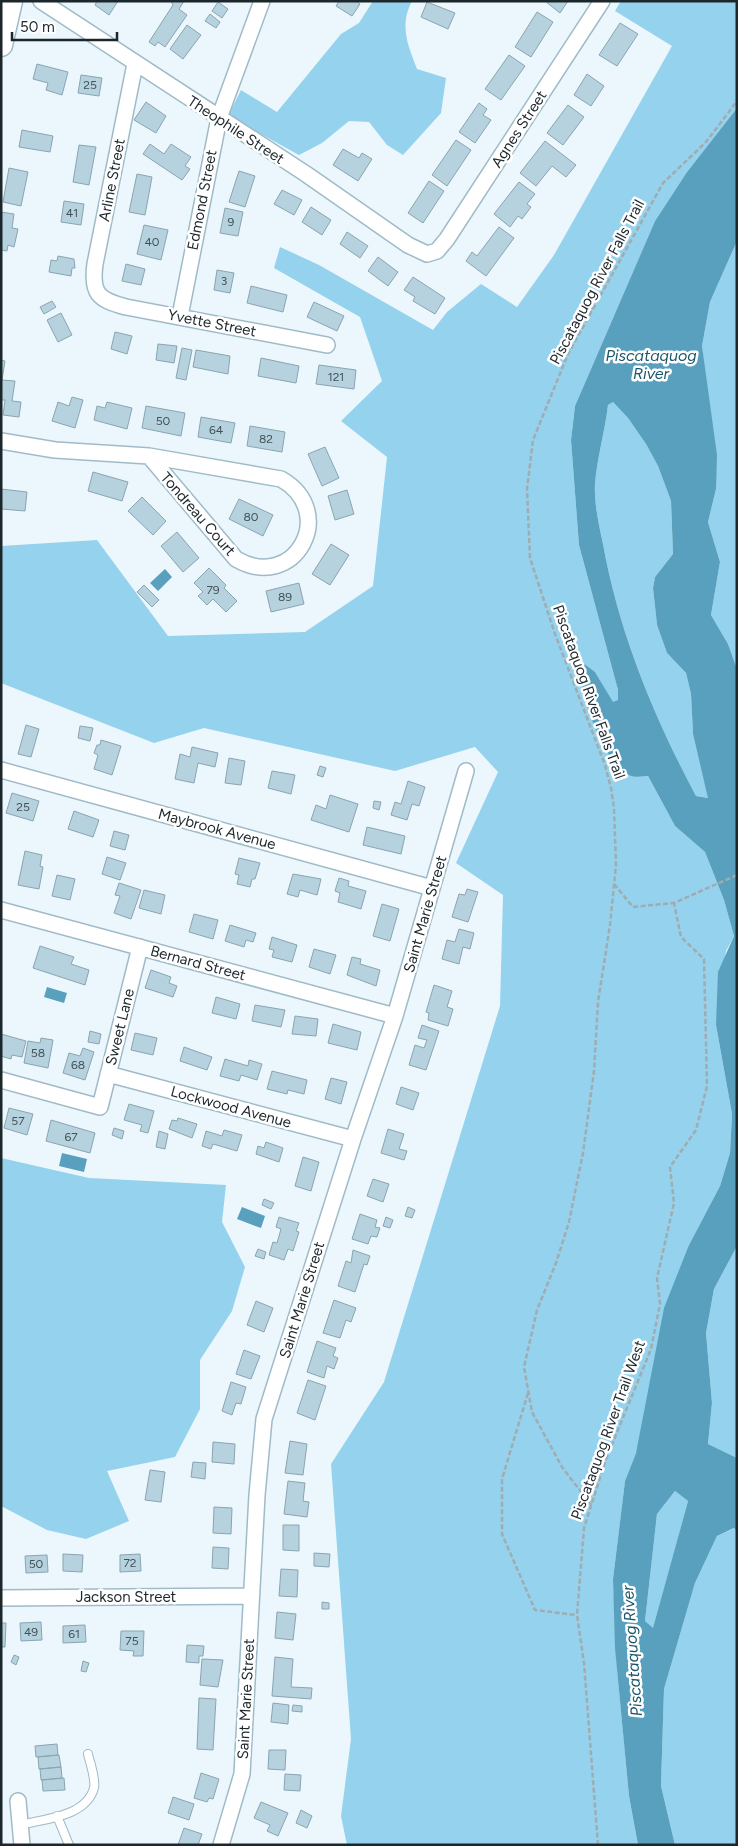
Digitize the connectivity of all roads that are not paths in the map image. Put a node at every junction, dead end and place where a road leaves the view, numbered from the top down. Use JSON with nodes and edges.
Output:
{"nodes":[{"id":1,"x":11,"y":1,"type":"edge"},
{"id":2,"x":41,"y":1,"type":"edge"},
{"id":3,"x":262,"y":1,"type":"edge"},
{"id":4,"x":602,"y":1,"type":"edge"},
{"id":5,"x":1,"y":45,"type":"edge"},
{"id":6,"x":135,"y":64,"type":"junction"},
{"id":7,"x":218,"y":118,"type":"junction"},
{"id":8,"x":432,"y":253,"type":"joint"},
{"id":9,"x":98,"y":294,"type":"joint"},
{"id":10,"x":180,"y":316,"type":"junction"},
{"id":11,"x":328,"y":345,"type":"dead end"},
{"id":12,"x":1,"y":441,"type":"edge"},
{"id":13,"x":148,"y":456,"type":"junction"},
{"id":14,"x":1,"y":770,"type":"edge"},
{"id":15,"x":466,"y":771,"type":"dead end"},
{"id":16,"x":432,"y":888,"type":"junction"},
{"id":17,"x":1,"y":910,"type":"edge"},
{"id":18,"x":140,"y":947,"type":"junction"},
{"id":19,"x":395,"y":1016,"type":"junction"},
{"id":20,"x":108,"y":1074,"type":"junction"},
{"id":21,"x":1,"y":1080,"type":"edge"},
{"id":22,"x":353,"y":1139,"type":"junction"},
{"id":23,"x":251,"y":1596,"type":"junction"},
{"id":24,"x":1,"y":1598,"type":"edge"},
{"id":25,"x":88,"y":1754,"type":"dead end"},
{"id":26,"x":18,"y":1801,"type":"dead end"},
{"id":27,"x":57,"y":1816,"type":"junction"},
{"id":28,"x":20,"y":1825,"type":"junction"},
{"id":29,"x":22,"y":1845,"type":"edge"},
{"id":30,"x":69,"y":1845,"type":"edge"},
{"id":31,"x":222,"y":1845,"type":"edge"}],
"edges":[{"from":1,"to":5,"type":"main road"},
{"from":2,"to":6,"type":"street","name":"Theophile Street"},
{"from":3,"to":7,"type":"street","name":"Edmond Street"},
{"from":4,"to":8,"type":"street","name":"Agnes Street"},
{"from":6,"to":7,"type":"street","name":"Theophile Street"},
{"from":6,"to":9,"type":"street","name":"Arline Street"},
{"from":7,"to":8,"type":"street","name":"Theophile Street"},
{"from":7,"to":10,"type":"street","name":"Edmond Street"},
{"from":9,"to":10,"type":"street","name":"Yvette Street"},
{"from":10,"to":11,"type":"street","name":"Yvette Street"},
{"from":12,"to":13,"type":"street","name":"Tondreau Court"},
{"from":13,"to":13,"type":"street","name":"Tondreau Court"},
{"from":14,"to":16,"type":"street","name":"Maybrook Avenue"},
{"from":15,"to":16,"type":"street","name":"Saint Marie Street"},
{"from":16,"to":19,"type":"street","name":"Saint Marie Street"},
{"from":17,"to":18,"type":"street","name":"Bernard Street"},
{"from":18,"to":19,"type":"street","name":"Bernard Street"},
{"from":18,"to":20,"type":"street","name":"Sweet Lane"},
{"from":19,"to":22,"type":"street","name":"Saint Marie Street"},
{"from":20,"to":21,"type":"street","name":"Sweet Lane"},
{"from":20,"to":22,"type":"street","name":"Lockwood Avenue"},
{"from":22,"to":23,"type":"street","name":"Saint Marie Street"},
{"from":23,"to":24,"type":"street","name":"Jackson Street"},
{"from":23,"to":31,"type":"street","name":"Saint Marie Street"},
{"from":25,"to":27,"type":"lane"},
{"from":26,"to":28,"type":"street"},
{"from":27,"to":28,"type":"lane"},
{"from":27,"to":30,"type":"lane"},
{"from":28,"to":29,"type":"street"}]}
